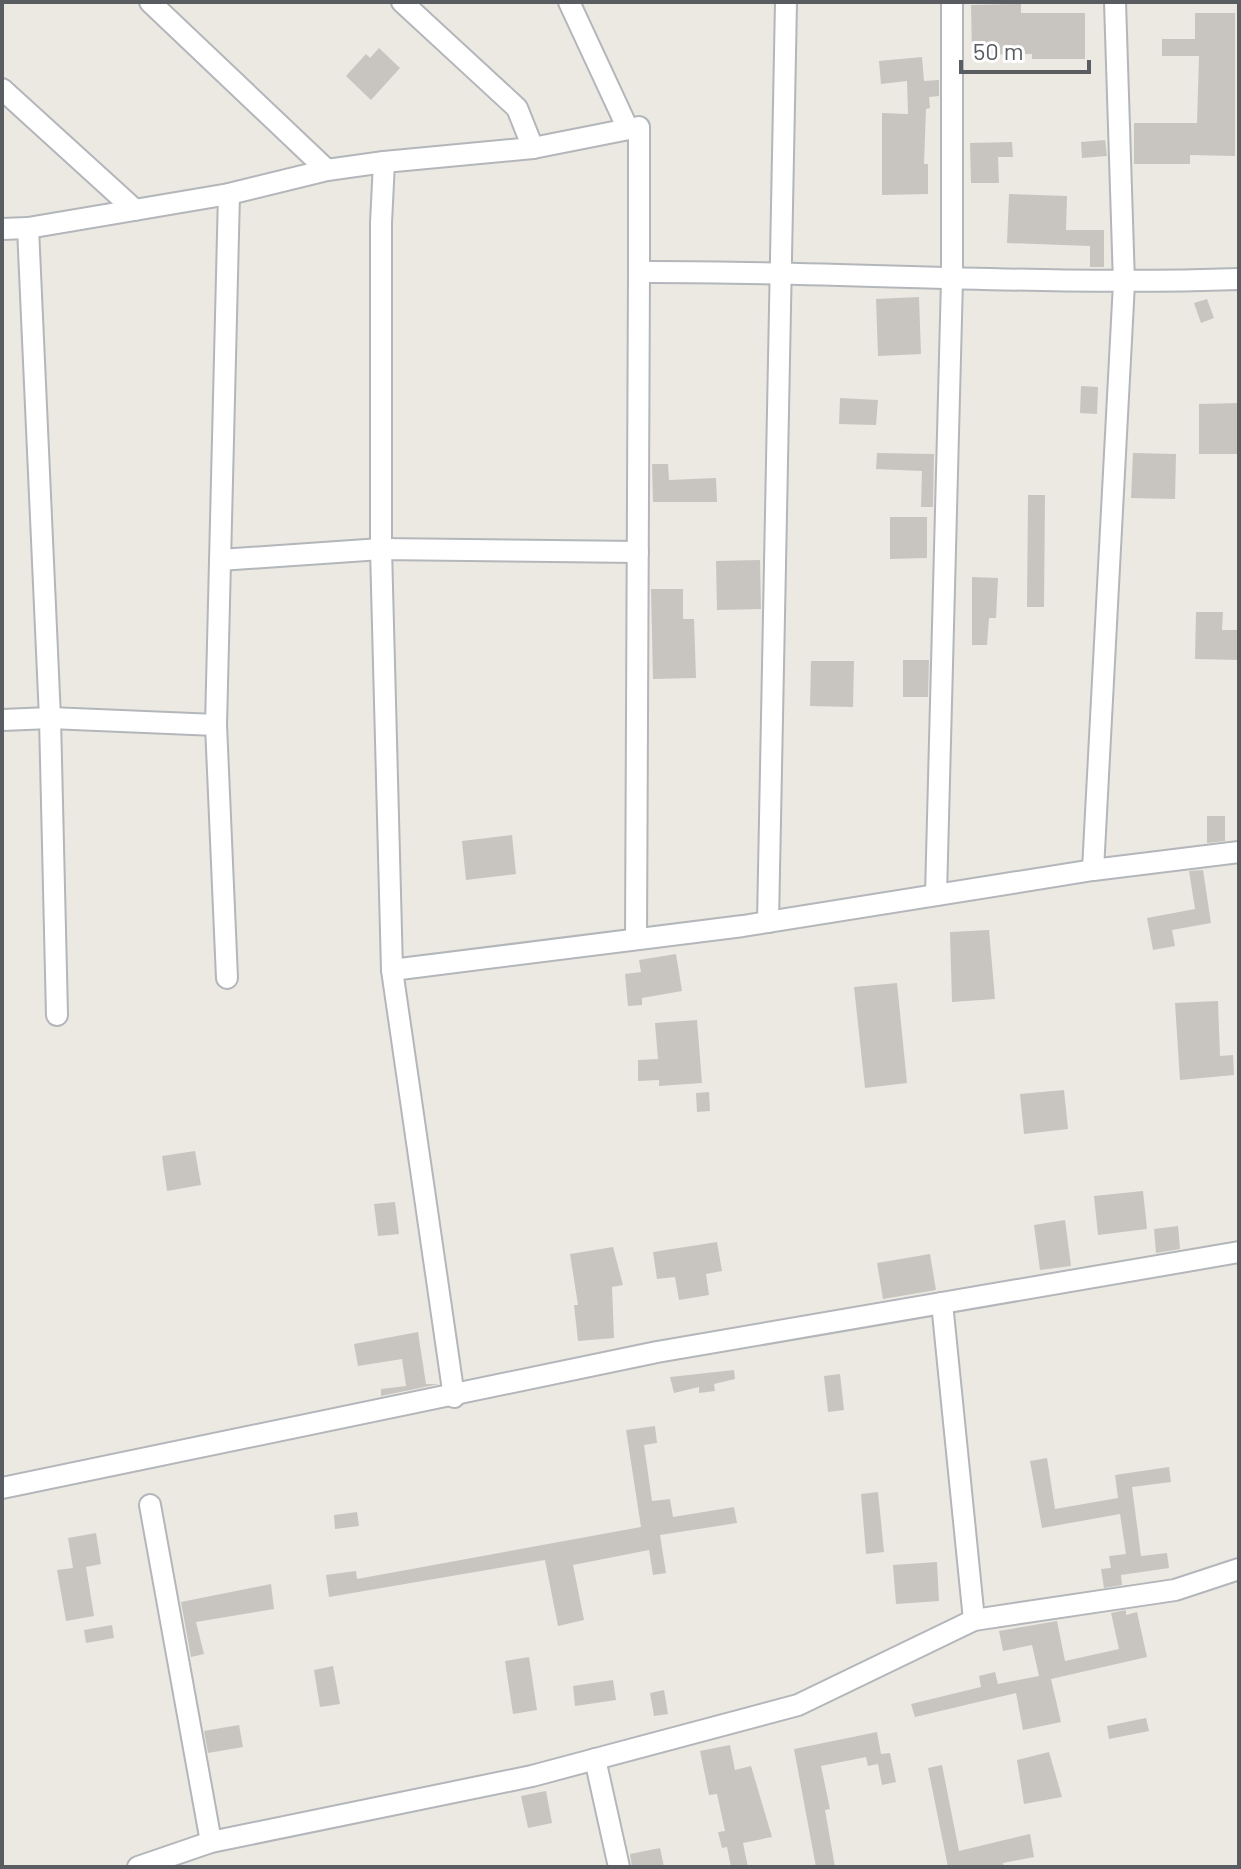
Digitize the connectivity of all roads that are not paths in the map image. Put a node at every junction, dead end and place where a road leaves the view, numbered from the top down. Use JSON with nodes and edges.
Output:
{"nodes":[{"id":1,"x":150,"y":2,"type":"edge"},
{"id":2,"x":402,"y":2,"type":"edge"},
{"id":3,"x":569,"y":2,"type":"edge"},
{"id":4,"x":786,"y":2,"type":"edge"},
{"id":5,"x":952,"y":2,"type":"edge"},
{"id":6,"x":1115,"y":2,"type":"edge"},
{"id":7,"x":2,"y":89,"type":"edge"},
{"id":8,"x":628,"y":129,"type":"junction"},
{"id":9,"x":533,"y":148,"type":"junction"},
{"id":10,"x":384,"y":162,"type":"junction"},
{"id":11,"x":327,"y":170,"type":"junction"},
{"id":12,"x":229,"y":194,"type":"junction"},
{"id":13,"x":135,"y":210,"type":"junction"},
{"id":14,"x":28,"y":228,"type":"junction"},
{"id":15,"x":2,"y":229,"type":"edge"},
{"id":16,"x":779,"y":271,"type":"junction"},
{"id":17,"x":639,"y":272,"type":"junction"},
{"id":18,"x":1239,"y":279,"type":"edge"},
{"id":19,"x":952,"y":280,"type":"junction"},
{"id":20,"x":1124,"y":283,"type":"junction"},
{"id":21,"x":381,"y":549,"type":"junction"},
{"id":22,"x":638,"y":552,"type":"junction"},
{"id":23,"x":220,"y":560,"type":"junction"},
{"id":24,"x":50,"y":718,"type":"junction"},
{"id":25,"x":2,"y":720,"type":"edge"},
{"id":26,"x":216,"y":725,"type":"junction"},
{"id":27,"x":1239,"y":852,"type":"edge"},
{"id":28,"x":1093,"y":870,"type":"junction"},
{"id":29,"x":936,"y":895,"type":"junction"},
{"id":30,"x":768,"y":922,"type":"junction"},
{"id":31,"x":636,"y":939,"type":"junction"},
{"id":32,"x":392,"y":970,"type":"junction"},
{"id":33,"x":227,"y":978,"type":"dead end"},
{"id":34,"x":57,"y":1015,"type":"dead end"},
{"id":35,"x":1239,"y":1252,"type":"edge"},
{"id":36,"x":942,"y":1303,"type":"junction"},
{"id":37,"x":454,"y":1397,"type":"junction"},
{"id":38,"x":2,"y":1488,"type":"edge"},
{"id":39,"x":150,"y":1505,"type":"dead end"},
{"id":40,"x":1239,"y":1569,"type":"edge"},
{"id":41,"x":974,"y":1620,"type":"junction"},
{"id":42,"x":595,"y":1759,"type":"junction"},
{"id":43,"x":211,"y":1842,"type":"junction"},
{"id":44,"x":138,"y":1867,"type":"edge"},
{"id":45,"x":619,"y":1867,"type":"edge"}],
"edges":[{"from":1,"to":11,"type":"street"},
{"from":2,"to":9,"type":"street"},
{"from":3,"to":8,"type":"street"},
{"from":4,"to":16,"type":"street"},
{"from":5,"to":19,"type":"street"},
{"from":6,"to":20,"type":"street"},
{"from":7,"to":13,"type":"street"},
{"from":8,"to":9,"type":"street"},
{"from":8,"to":17,"type":"street"},
{"from":9,"to":10,"type":"street"},
{"from":10,"to":11,"type":"street"},
{"from":10,"to":21,"type":"street"},
{"from":11,"to":12,"type":"street"},
{"from":12,"to":13,"type":"street"},
{"from":12,"to":23,"type":"street"},
{"from":13,"to":14,"type":"street"},
{"from":14,"to":15,"type":"street"},
{"from":14,"to":24,"type":"street"},
{"from":16,"to":17,"type":"street"},
{"from":16,"to":19,"type":"street"},
{"from":16,"to":30,"type":"street"},
{"from":17,"to":22,"type":"street"},
{"from":18,"to":20,"type":"street"},
{"from":19,"to":20,"type":"street"},
{"from":19,"to":29,"type":"street"},
{"from":20,"to":28,"type":"street"},
{"from":21,"to":22,"type":"street"},
{"from":21,"to":23,"type":"street"},
{"from":21,"to":32,"type":"street"},
{"from":22,"to":31,"type":"street"},
{"from":23,"to":26,"type":"street"},
{"from":24,"to":25,"type":"street"},
{"from":24,"to":26,"type":"street"},
{"from":24,"to":34,"type":"street"},
{"from":26,"to":33,"type":"street"},
{"from":27,"to":28,"type":"street"},
{"from":28,"to":29,"type":"street"},
{"from":29,"to":30,"type":"street"},
{"from":30,"to":31,"type":"street"},
{"from":31,"to":32,"type":"street"},
{"from":32,"to":37,"type":"street"},
{"from":35,"to":36,"type":"street"},
{"from":36,"to":37,"type":"street"},
{"from":36,"to":41,"type":"street"},
{"from":37,"to":38,"type":"street"},
{"from":39,"to":43,"type":"street"},
{"from":40,"to":41,"type":"street"},
{"from":41,"to":42,"type":"street"},
{"from":42,"to":43,"type":"street"},
{"from":42,"to":45,"type":"street"},
{"from":43,"to":44,"type":"street"}]}
